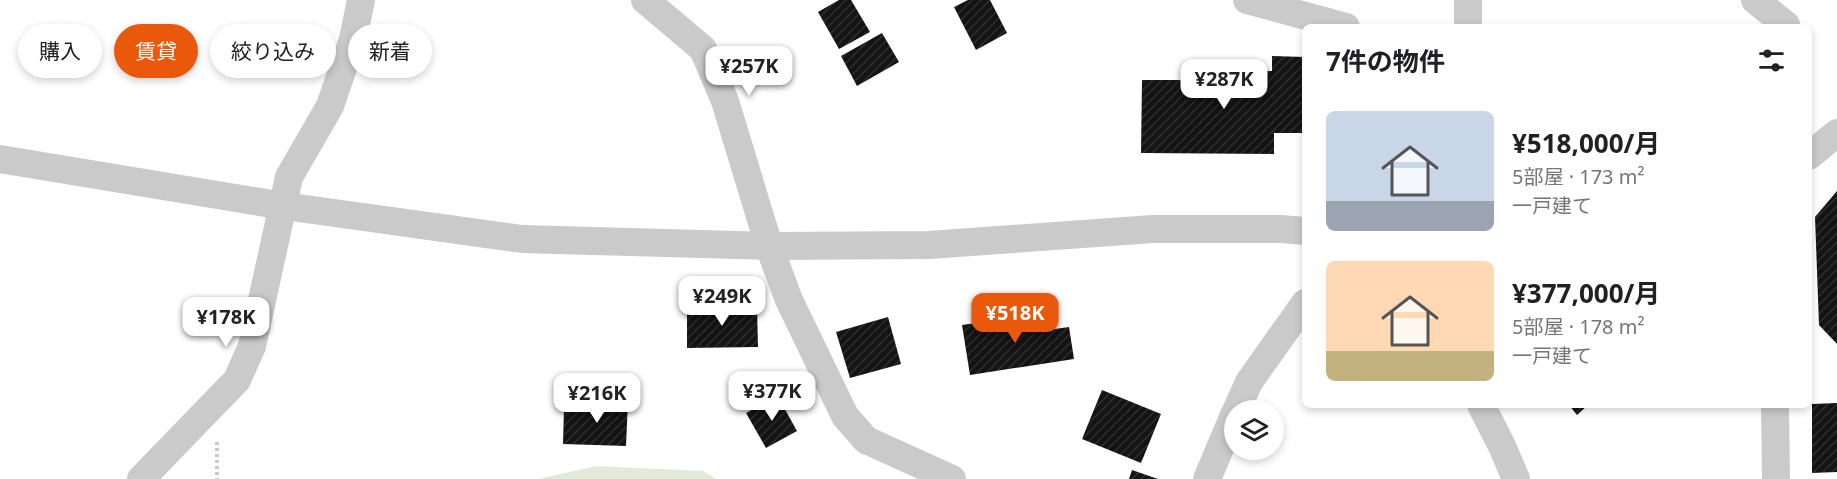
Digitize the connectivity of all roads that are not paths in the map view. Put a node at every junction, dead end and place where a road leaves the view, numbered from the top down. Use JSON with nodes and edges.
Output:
{"nodes":[{"id":1,"x":361,"y":0,"type":"edge"},
{"id":2,"x":645,"y":0,"type":"edge"},
{"id":3,"x":1247,"y":0,"type":"edge"},
{"id":4,"x":1468,"y":0,"type":"edge"},
{"id":5,"x":1755,"y":0,"type":"edge"},
{"id":6,"x":1335,"y":24,"type":"edge"},
{"id":7,"x":1468,"y":24,"type":"edge"},
{"id":8,"x":1784,"y":24,"type":"edge"},
{"id":9,"x":1837,"y":133,"type":"edge"},
{"id":10,"x":1812,"y":154,"type":"edge"},
{"id":11,"x":0,"y":159,"type":"edge"},
{"id":12,"x":284,"y":206,"type":"junction"},
{"id":13,"x":1302,"y":231,"type":"edge"},
{"id":14,"x":769,"y":246,"type":"junction"},
{"id":15,"x":1302,"y":307,"type":"edge"},
{"id":16,"x":1241,"y":400,"type":"edge"},
{"id":17,"x":1483,"y":408,"type":"edge"},
{"id":18,"x":1775,"y":408,"type":"edge"},
{"id":19,"x":1224,"y":439,"type":"edge"},
{"id":20,"x":141,"y":479,"type":"edge"},
{"id":21,"x":952,"y":479,"type":"edge"},
{"id":22,"x":1207,"y":479,"type":"edge"},
{"id":23,"x":1516,"y":479,"type":"edge"},
{"id":24,"x":1776,"y":479,"type":"edge"}],
"edges":[{"from":1,"to":12,"type":"street"},
{"from":2,"to":14,"type":"street"},
{"from":3,"to":6,"type":"street"},
{"from":4,"to":7,"type":"street"},
{"from":5,"to":8,"type":"street"},
{"from":9,"to":10,"type":"street"},
{"from":11,"to":12,"type":"street"},
{"from":12,"to":14,"type":"street"},
{"from":12,"to":20,"type":"street"},
{"from":13,"to":14,"type":"street"},
{"from":14,"to":21,"type":"street"},
{"from":15,"to":16,"type":"street"},
{"from":17,"to":23,"type":"street"},
{"from":18,"to":24,"type":"street"},
{"from":19,"to":22,"type":"street"}]}
